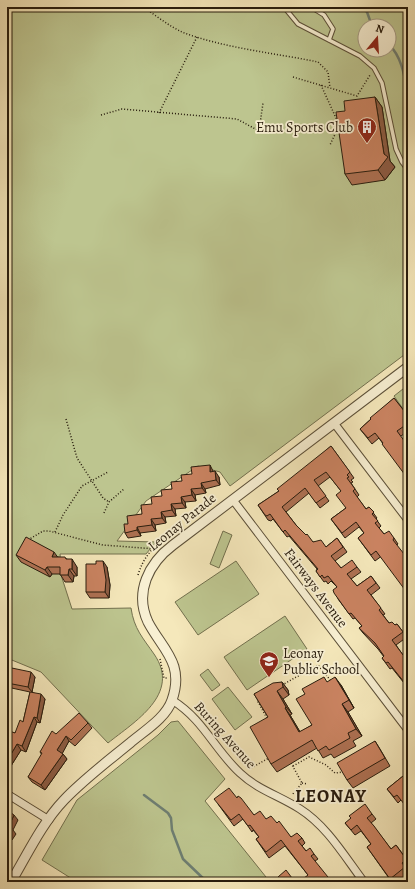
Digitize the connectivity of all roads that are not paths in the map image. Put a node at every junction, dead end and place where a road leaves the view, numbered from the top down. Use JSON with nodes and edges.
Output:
{"nodes":[{"id":1,"x":284,"y":7,"type":"edge"},
{"id":2,"x":311,"y":7,"type":"edge"},
{"id":3,"x":330,"y":40,"type":"junction"},
{"id":4,"x":408,"y":170,"type":"edge"},
{"id":5,"x":408,"y":367,"type":"edge"},
{"id":6,"x":334,"y":423,"type":"junction"},
{"id":7,"x":233,"y":500,"type":"junction"},
{"id":8,"x":408,"y":520,"type":"edge"},
{"id":9,"x":172,"y":700,"type":"junction"},
{"id":10,"x":408,"y":730,"type":"edge"},
{"id":11,"x":7,"y":794,"type":"edge"},
{"id":12,"x":49,"y":820,"type":"junction"},
{"id":13,"x":11,"y":882,"type":"edge"},
{"id":14,"x":364,"y":882,"type":"edge"}],
"edges":[{"from":1,"to":3,"type":"lane"},
{"from":2,"to":3,"type":"lane"},
{"from":3,"to":4,"type":"lane"},
{"from":5,"to":6,"type":"street","name":"Leonay Parade"},
{"from":6,"to":7,"type":"street","name":"Leonay Parade"},
{"from":6,"to":8,"type":"street"},
{"from":7,"to":9,"type":"street","name":"Leonay Parade"},
{"from":7,"to":10,"type":"street","name":"Fairways Avenue"},
{"from":9,"to":12,"type":"street","name":"Leonay Parade"},
{"from":9,"to":14,"type":"street","name":"Buring Avenue"},
{"from":11,"to":12,"type":"street"},
{"from":12,"to":13,"type":"street","name":"Leonay Parade"}]}
